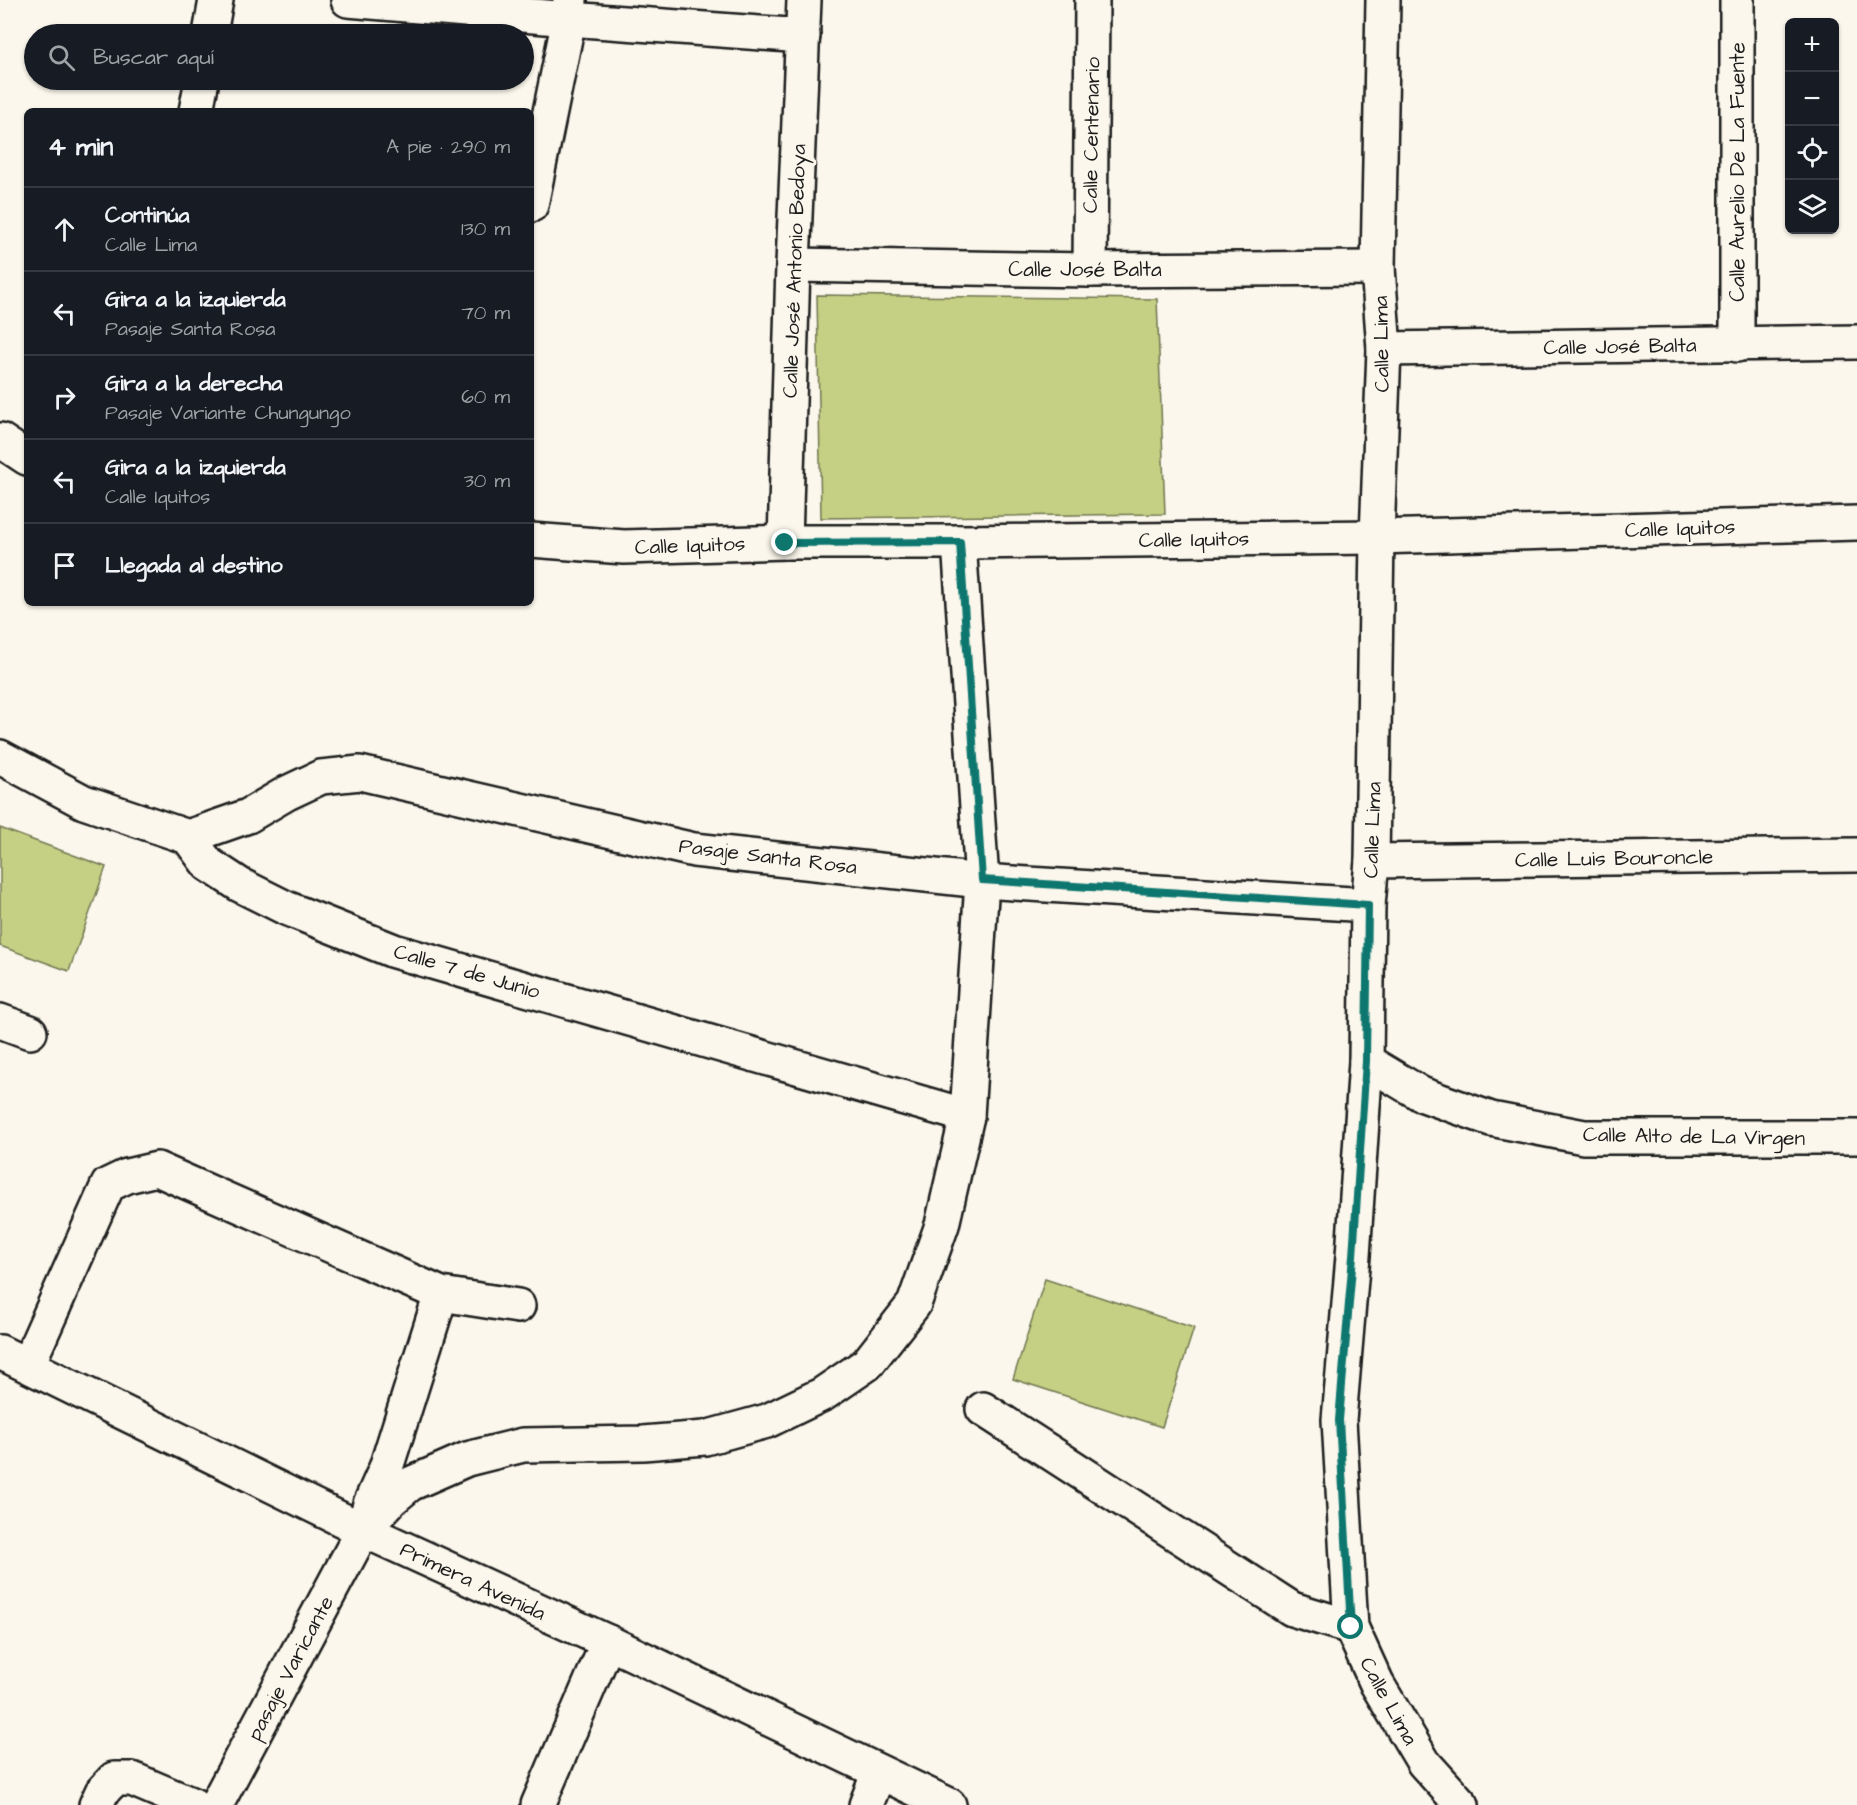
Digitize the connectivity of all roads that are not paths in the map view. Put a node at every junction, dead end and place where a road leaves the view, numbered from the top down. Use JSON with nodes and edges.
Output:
{"nodes":[{"id":1,"x":216,"y":0,"type":"edge"},
{"id":2,"x":348,"y":0,"type":"edge"},
{"id":3,"x":804,"y":0,"type":"edge"},
{"id":4,"x":1092,"y":0,"type":"edge"},
{"id":5,"x":1383,"y":0,"type":"edge"},
{"id":6,"x":1737,"y":0,"type":"edge"},
{"id":7,"x":569,"y":10,"type":"edge"},
{"id":8,"x":212,"y":24,"type":"edge"},
{"id":9,"x":803,"y":36,"type":"junction"},
{"id":10,"x":200,"y":90,"type":"edge"},
{"id":11,"x":197,"y":108,"type":"edge"},
{"id":12,"x":534,"y":190,"type":"edge"},
{"id":13,"x":793,"y":265,"type":"junction"},
{"id":14,"x":1378,"y":268,"type":"junction"},
{"id":15,"x":1090,"y":270,"type":"junction"},
{"id":16,"x":1857,"y":342,"type":"edge"},
{"id":17,"x":1737,"y":345,"type":"junction"},
{"id":18,"x":1384,"y":349,"type":"junction"},
{"id":19,"x":0,"y":440,"type":"edge"},
{"id":20,"x":24,"y":456,"type":"edge"},
{"id":21,"x":1857,"y":523,"type":"edge"},
{"id":22,"x":1377,"y":537,"type":"junction"},
{"id":23,"x":534,"y":540,"type":"edge"},
{"id":24,"x":960,"y":542,"type":"junction"},
{"id":25,"x":785,"y":543,"type":"junction"},
{"id":26,"x":0,"y":757,"type":"edge"},
{"id":27,"x":188,"y":837,"type":"junction"},
{"id":28,"x":1857,"y":855,"type":"edge"},
{"id":29,"x":1372,"y":861,"type":"junction"},
{"id":30,"x":982,"y":880,"type":"junction"},
{"id":31,"x":1368,"y":905,"type":"junction"},
{"id":32,"x":0,"y":1021,"type":"edge"},
{"id":33,"x":30,"y":1032,"type":"dead end"},
{"id":34,"x":1366,"y":1061,"type":"junction"},
{"id":35,"x":967,"y":1116,"type":"junction"},
{"id":36,"x":1857,"y":1137,"type":"edge"},
{"id":37,"x":441,"y":1294,"type":"junction"},
{"id":38,"x":518,"y":1306,"type":"dead end"},
{"id":39,"x":14,"y":1358,"type":"edge"},
{"id":40,"x":982,"y":1409,"type":"dead end"},
{"id":41,"x":363,"y":1530,"type":"junction"},
{"id":42,"x":1351,"y":1627,"type":"junction"},
{"id":43,"x":608,"y":1642,"type":"junction"},
{"id":44,"x":879,"y":1772,"type":"junction"},
{"id":45,"x":96,"y":1805,"type":"edge"},
{"id":46,"x":193,"y":1805,"type":"edge"},
{"id":47,"x":216,"y":1805,"type":"edge"},
{"id":48,"x":537,"y":1805,"type":"edge"},
{"id":49,"x":866,"y":1805,"type":"edge"},
{"id":50,"x":949,"y":1805,"type":"edge"},
{"id":51,"x":1462,"y":1805,"type":"edge"}],
"edges":[{"from":1,"to":8,"type":"street"},
{"from":2,"to":7,"type":"street"},
{"from":3,"to":9,"type":"street","name":"Calle José Antonio Bedoya"},
{"from":4,"to":15,"type":"street","name":"Calle Centenario"},
{"from":5,"to":14,"type":"street","name":"Calle Lima"},
{"from":6,"to":17,"type":"street","name":"Calle Aurelio De La Fuente"},
{"from":7,"to":9,"type":"street"},
{"from":7,"to":12,"type":"street"},
{"from":9,"to":13,"type":"street","name":"Calle José Antonio Bedoya"},
{"from":10,"to":11,"type":"street"},
{"from":13,"to":15,"type":"street","name":"Calle José Balta"},
{"from":13,"to":25,"type":"street","name":"Calle José Antonio Bedoya"},
{"from":14,"to":15,"type":"street","name":"Calle José Balta"},
{"from":14,"to":18,"type":"street","name":"Calle Lima"},
{"from":16,"to":17,"type":"street","name":"Calle José Balta"},
{"from":17,"to":18,"type":"street","name":"Calle José Balta"},
{"from":18,"to":22,"type":"street","name":"Calle Lima"},
{"from":19,"to":20,"type":"street"},
{"from":21,"to":22,"type":"street","name":"Calle Iquitos"},
{"from":22,"to":24,"type":"street","name":"Calle Iquitos"},
{"from":22,"to":29,"type":"street","name":"Calle Lima"},
{"from":23,"to":25,"type":"street","name":"Calle Iquitos"},
{"from":24,"to":25,"type":"street","name":"Calle Iquitos"},
{"from":24,"to":30,"type":"street"},
{"from":26,"to":27,"type":"street"},
{"from":27,"to":30,"type":"street","name":"Pasaje Santa Rosa"},
{"from":27,"to":35,"type":"street","name":"Calle 7 de Junio"},
{"from":28,"to":29,"type":"street","name":"Calle Luis Bouroncle"},
{"from":29,"to":31,"type":"street","name":"Calle Lima"},
{"from":30,"to":31,"type":"street","name":"Pasaje Santa Rosa"},
{"from":30,"to":35,"type":"street"},
{"from":31,"to":34,"type":"street","name":"Calle Lima"},
{"from":32,"to":33,"type":"street"},
{"from":34,"to":36,"type":"street","name":"Calle Alto de La Virgen"},
{"from":34,"to":42,"type":"street","name":"Calle Lima"},
{"from":35,"to":41,"type":"street"},
{"from":37,"to":38,"type":"street"},
{"from":37,"to":39,"type":"street"},
{"from":37,"to":41,"type":"street"},
{"from":39,"to":41,"type":"street","name":"Primera Avenida"},
{"from":40,"to":42,"type":"street"},
{"from":41,"to":43,"type":"street","name":"Primera Avenida"},
{"from":41,"to":47,"type":"street","name":"pasaje Varicante"},
{"from":42,"to":51,"type":"street","name":"Calle Lima"},
{"from":43,"to":44,"type":"street","name":"Primera Avenida"},
{"from":43,"to":48,"type":"street"},
{"from":44,"to":49,"type":"street"},
{"from":44,"to":50,"type":"street","name":"Primera Avenida"},
{"from":45,"to":46,"type":"street"}]}
